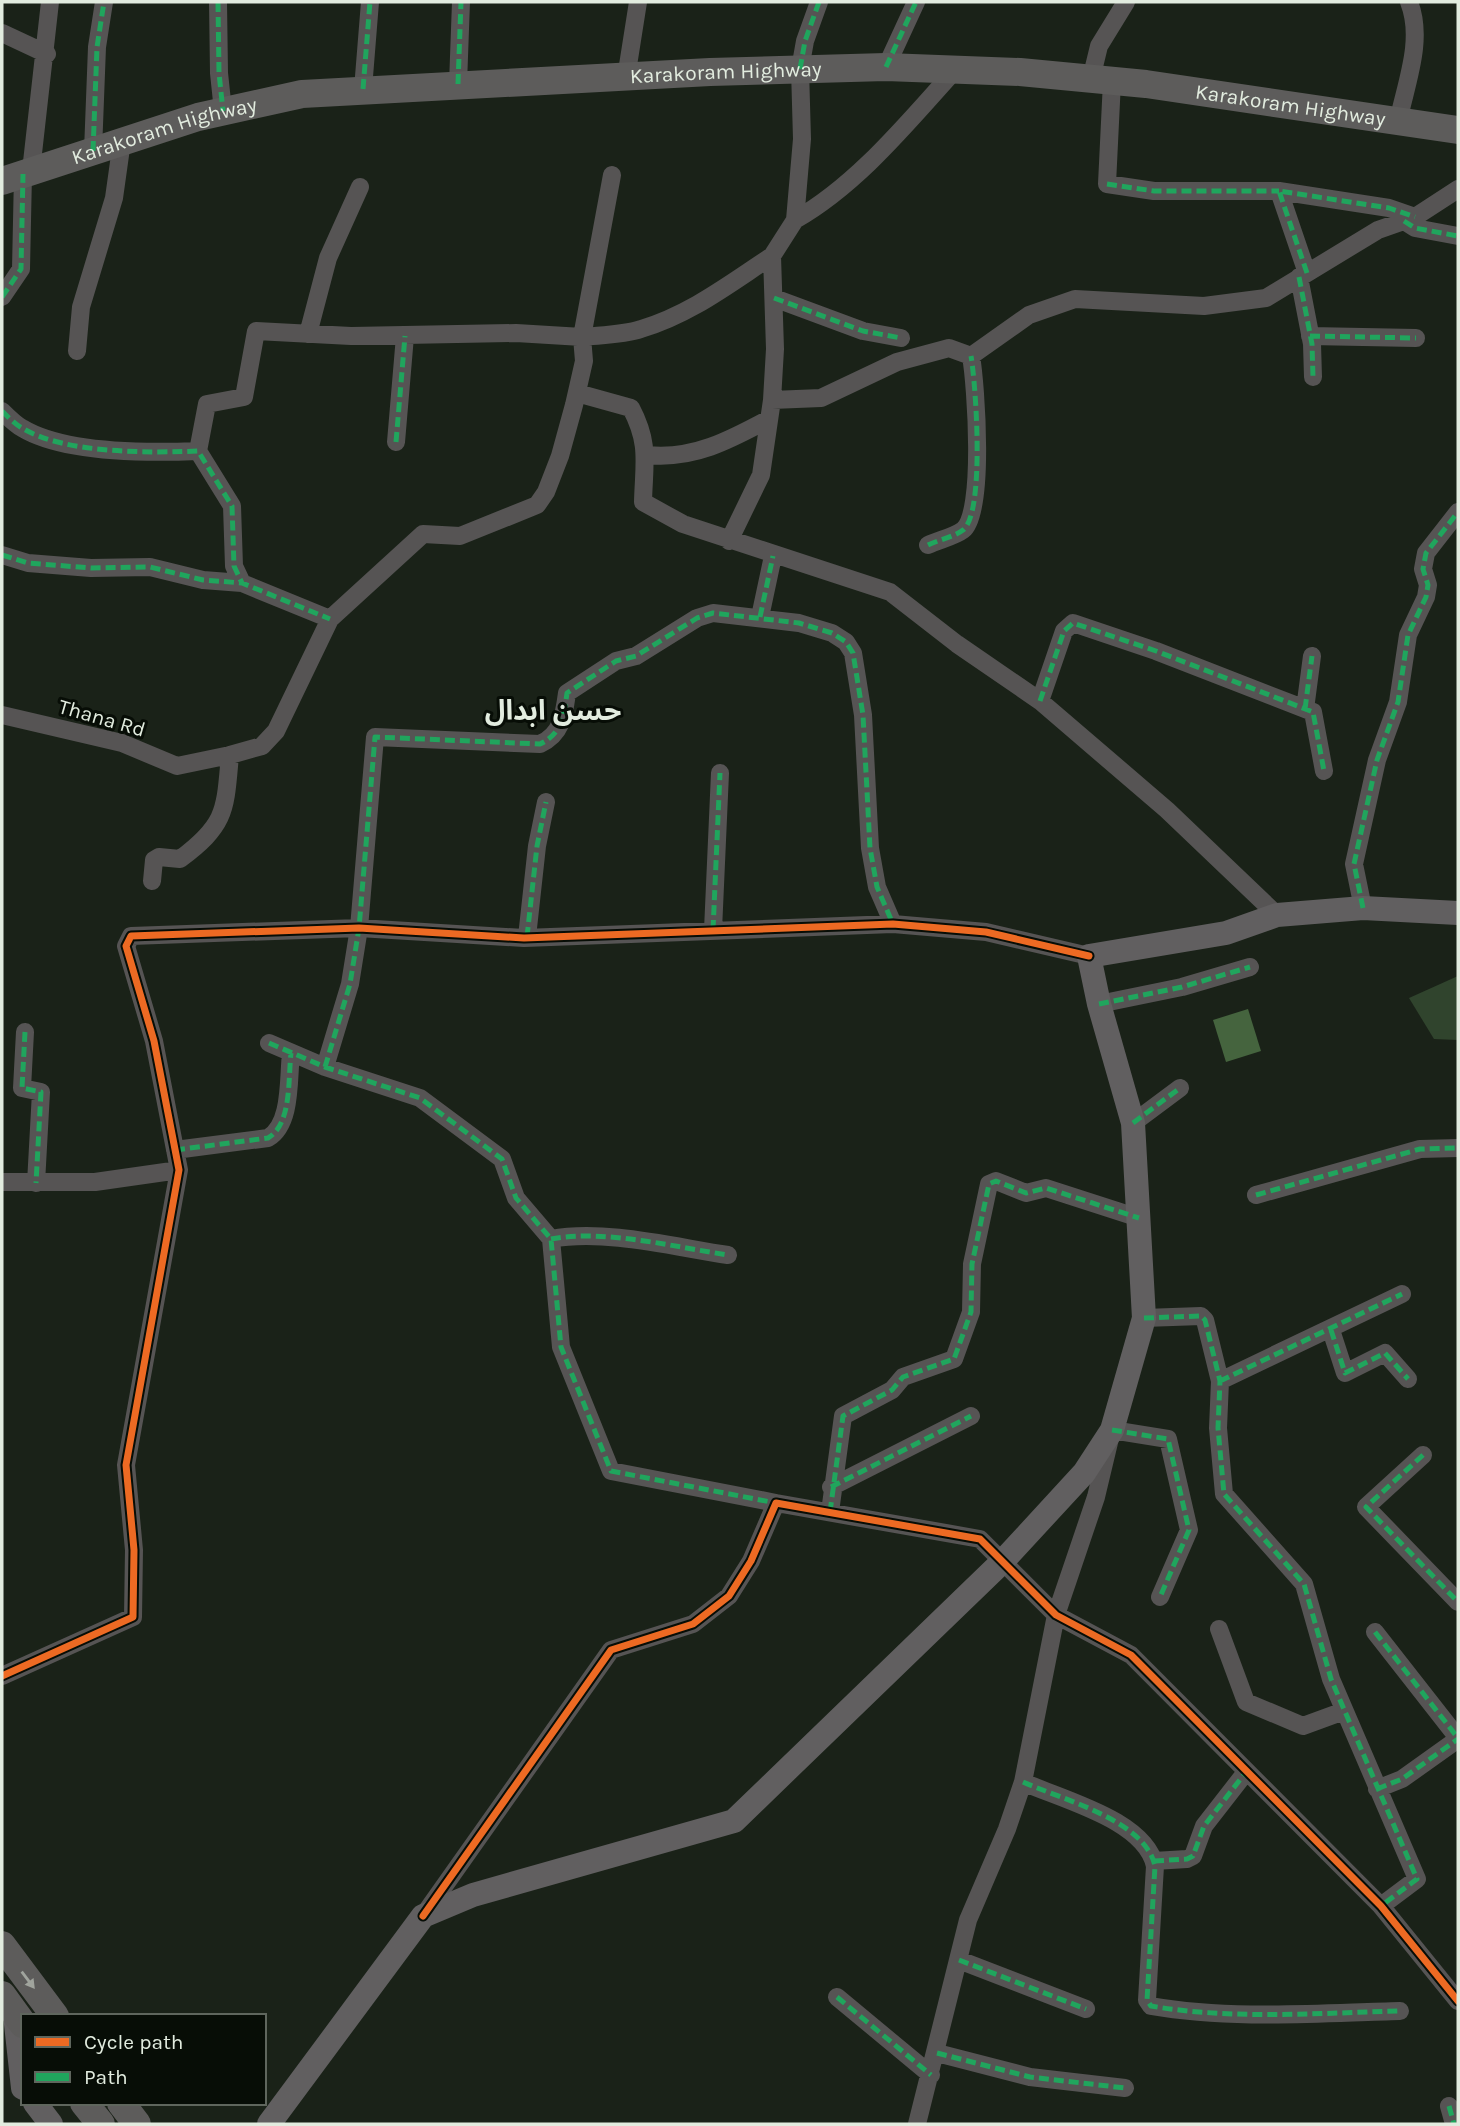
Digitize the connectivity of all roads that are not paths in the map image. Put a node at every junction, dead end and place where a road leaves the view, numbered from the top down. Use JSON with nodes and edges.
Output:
{"nodes":[{"id":1,"x":50,"y":2,"type":"edge"},
{"id":2,"x":104,"y":2,"type":"edge"},
{"id":3,"x":218,"y":2,"type":"edge"},
{"id":4,"x":370,"y":2,"type":"edge"},
{"id":5,"x":461,"y":2,"type":"edge"},
{"id":6,"x":638,"y":2,"type":"edge"},
{"id":7,"x":820,"y":2,"type":"edge"},
{"id":8,"x":916,"y":2,"type":"edge"},
{"id":9,"x":1126,"y":2,"type":"edge"},
{"id":10,"x":1409,"y":2,"type":"edge"},
{"id":11,"x":2,"y":33,"type":"edge"},
{"id":12,"x":47,"y":54,"type":"junction"},
{"id":13,"x":886,"y":67,"type":"junction"},
{"id":14,"x":800,"y":69,"type":"junction"},
{"id":15,"x":956,"y":69,"type":"junction"},
{"id":16,"x":626,"y":78,"type":"junction"},
{"id":17,"x":1101,"y":80,"type":"junction"},
{"id":18,"x":458,"y":84,"type":"junction"},
{"id":19,"x":363,"y":89,"type":"junction"},
{"id":20,"x":223,"y":111,"type":"junction"},
{"id":21,"x":1398,"y":122,"type":"junction"},
{"id":22,"x":1458,"y":130,"type":"edge"},
{"id":23,"x":122,"y":141,"type":"junction"},
{"id":24,"x":93,"y":150,"type":"junction"},
{"id":25,"x":612,"y":174,"type":"dead end"},
{"id":26,"x":19,"y":176,"type":"edge"},
{"id":27,"x":360,"y":187,"type":"dead end"},
{"id":28,"x":1458,"y":189,"type":"edge"},
{"id":29,"x":1279,"y":191,"type":"junction"},
{"id":30,"x":1410,"y":219,"type":"junction"},
{"id":31,"x":795,"y":220,"type":"junction"},
{"id":32,"x":1458,"y":236,"type":"edge"},
{"id":33,"x":772,"y":256,"type":"junction"},
{"id":34,"x":1303,"y":275,"type":"junction"},
{"id":35,"x":2,"y":297,"type":"edge"},
{"id":36,"x":774,"y":298,"type":"junction"},
{"id":37,"x":308,"y":334,"type":"junction"},
{"id":38,"x":405,"y":336,"type":"junction"},
{"id":39,"x":1310,"y":336,"type":"junction"},
{"id":40,"x":582,"y":337,"type":"junction"},
{"id":41,"x":901,"y":338,"type":"dead end"},
{"id":42,"x":1416,"y":338,"type":"dead end"},
{"id":43,"x":77,"y":351,"type":"dead end"},
{"id":44,"x":971,"y":356,"type":"junction"},
{"id":45,"x":1313,"y":377,"type":"dead end"},
{"id":46,"x":577,"y":393,"type":"junction"},
{"id":47,"x":772,"y":400,"type":"junction"},
{"id":48,"x":2,"y":411,"type":"edge"},
{"id":49,"x":769,"y":419,"type":"junction"},
{"id":50,"x":396,"y":442,"type":"dead end"},
{"id":51,"x":198,"y":451,"type":"junction"},
{"id":52,"x":647,"y":455,"type":"junction"},
{"id":53,"x":1458,"y":512,"type":"edge"},
{"id":54,"x":729,"y":541,"type":"junction"},
{"id":55,"x":928,"y":545,"type":"dead end"},
{"id":56,"x":2,"y":555,"type":"edge"},
{"id":57,"x":773,"y":556,"type":"junction"},
{"id":58,"x":242,"y":583,"type":"junction"},
{"id":59,"x":760,"y":617,"type":"junction"},
{"id":60,"x":330,"y":619,"type":"junction"},
{"id":61,"x":1312,"y":656,"type":"dead end"},
{"id":62,"x":1040,"y":701,"type":"junction"},
{"id":63,"x":1304,"y":709,"type":"junction"},
{"id":64,"x":2,"y":715,"type":"edge"},
{"id":65,"x":230,"y":755,"type":"junction"},
{"id":66,"x":1324,"y":771,"type":"dead end"},
{"id":67,"x":720,"y":773,"type":"dead end"},
{"id":68,"x":545,"y":802,"type":"dead end"},
{"id":69,"x":152,"y":881,"type":"dead end"},
{"id":70,"x":1363,"y":908,"type":"junction"},
{"id":71,"x":1458,"y":914,"type":"edge"},
{"id":72,"x":1277,"y":915,"type":"junction"},
{"id":73,"x":893,"y":924,"type":"junction"},
{"id":74,"x":359,"y":928,"type":"junction"},
{"id":75,"x":713,"y":930,"type":"junction"},
{"id":76,"x":527,"y":937,"type":"junction"},
{"id":77,"x":1089,"y":956,"type":"junction"},
{"id":78,"x":1250,"y":967,"type":"dead end"},
{"id":79,"x":1099,"y":1004,"type":"junction"},
{"id":80,"x":25,"y":1032,"type":"dead end"},
{"id":81,"x":269,"y":1043,"type":"dead end"},
{"id":82,"x":291,"y":1053,"type":"junction"},
{"id":83,"x":325,"y":1067,"type":"junction"},
{"id":84,"x":1180,"y":1088,"type":"dead end"},
{"id":85,"x":1133,"y":1123,"type":"junction"},
{"id":86,"x":1458,"y":1148,"type":"edge"},
{"id":87,"x":175,"y":1150,"type":"junction"},
{"id":88,"x":179,"y":1170,"type":"junction"},
{"id":89,"x":2,"y":1182,"type":"edge"},
{"id":90,"x":36,"y":1183,"type":"junction"},
{"id":91,"x":1256,"y":1195,"type":"dead end"},
{"id":92,"x":1139,"y":1218,"type":"junction"},
{"id":93,"x":551,"y":1239,"type":"junction"},
{"id":94,"x":728,"y":1255,"type":"dead end"},
{"id":95,"x":1402,"y":1294,"type":"dead end"},
{"id":96,"x":1144,"y":1318,"type":"junction"},
{"id":97,"x":1331,"y":1330,"type":"junction"},
{"id":98,"x":1408,"y":1379,"type":"dead end"},
{"id":99,"x":1220,"y":1381,"type":"junction"},
{"id":100,"x":971,"y":1416,"type":"dead end"},
{"id":101,"x":1112,"y":1430,"type":"junction"},
{"id":102,"x":1423,"y":1455,"type":"dead end"},
{"id":103,"x":831,"y":1487,"type":"junction"},
{"id":104,"x":776,"y":1503,"type":"junction"},
{"id":105,"x":830,"y":1512,"type":"junction"},
{"id":106,"x":1003,"y":1561,"type":"junction"},
{"id":107,"x":1160,"y":1597,"type":"dead end"},
{"id":108,"x":1458,"y":1602,"type":"edge"},
{"id":109,"x":1056,"y":1615,"type":"junction"},
{"id":110,"x":1219,"y":1629,"type":"dead end"},
{"id":111,"x":1375,"y":1632,"type":"dead end"},
{"id":112,"x":2,"y":1676,"type":"edge"},
{"id":113,"x":1344,"y":1711,"type":"junction"},
{"id":114,"x":1458,"y":1738,"type":"edge"},
{"id":115,"x":1246,"y":1772,"type":"junction"},
{"id":116,"x":1023,"y":1782,"type":"junction"},
{"id":117,"x":1377,"y":1789,"type":"junction"},
{"id":118,"x":1154,"y":1861,"type":"junction"},
{"id":119,"x":1381,"y":1906,"type":"junction"},
{"id":120,"x":423,"y":1916,"type":"junction"},
{"id":121,"x":2,"y":1944,"type":"edge"},
{"id":122,"x":959,"y":1960,"type":"junction"},
{"id":123,"x":838,"y":1997,"type":"dead end"},
{"id":124,"x":1458,"y":2001,"type":"edge"},
{"id":125,"x":1086,"y":2008,"type":"dead end"},
{"id":126,"x":13,"y":2011,"type":"edge"},
{"id":127,"x":1400,"y":2011,"type":"dead end"},
{"id":128,"x":54,"y":2014,"type":"edge"},
{"id":129,"x":937,"y":2053,"type":"junction"},
{"id":130,"x":21,"y":2073,"type":"edge"},
{"id":131,"x":931,"y":2075,"type":"junction"},
{"id":132,"x":1125,"y":2088,"type":"dead end"},
{"id":133,"x":37,"y":2105,"type":"edge"},
{"id":134,"x":86,"y":2105,"type":"edge"},
{"id":135,"x":123,"y":2105,"type":"edge"},
{"id":136,"x":1449,"y":2106,"type":"dead end"},
{"id":137,"x":51,"y":2124,"type":"edge"},
{"id":138,"x":101,"y":2124,"type":"edge"},
{"id":139,"x":137,"y":2124,"type":"edge"},
{"id":140,"x":269,"y":2124,"type":"edge"},
{"id":141,"x":917,"y":2124,"type":"edge"},
{"id":142,"x":1454,"y":2124,"type":"edge"}],
"edges":[{"from":1,"to":12,"type":"street"},
{"from":2,"to":24,"type":"street"},
{"from":3,"to":20,"type":"street"},
{"from":4,"to":19,"type":"street"},
{"from":5,"to":18,"type":"street"},
{"from":6,"to":16,"type":"street"},
{"from":7,"to":14,"type":"street"},
{"from":8,"to":13,"type":"street"},
{"from":9,"to":17,"type":"street"},
{"from":10,"to":21,"type":"street"},
{"from":11,"to":12,"type":"street"},
{"from":12,"to":26,"type":"street"},
{"from":13,"to":14,"type":"highway","name":"Karakoram Highway"},
{"from":13,"to":15,"type":"highway","name":"Karakoram Highway"},
{"from":14,"to":16,"type":"highway","name":"Karakoram Highway"},
{"from":14,"to":31,"type":"street"},
{"from":15,"to":17,"type":"highway","name":"Karakoram Highway"},
{"from":15,"to":31,"type":"street"},
{"from":16,"to":18,"type":"highway","name":"Karakoram Highway"},
{"from":17,"to":21,"type":"highway","name":"Karakoram Highway"},
{"from":17,"to":29,"type":"street"},
{"from":18,"to":19,"type":"highway","name":"Karakoram Highway"},
{"from":19,"to":20,"type":"highway","name":"Karakoram Highway"},
{"from":20,"to":23,"type":"highway","name":"Karakoram Highway"},
{"from":21,"to":22,"type":"highway","name":"Karakoram Highway"},
{"from":23,"to":24,"type":"highway","name":"Karakoram Highway"},
{"from":23,"to":43,"type":"street"},
{"from":24,"to":26,"type":"highway","name":"Karakoram Highway"},
{"from":25,"to":40,"type":"street"},
{"from":26,"to":35,"type":"street"},
{"from":27,"to":37,"type":"street"},
{"from":28,"to":30,"type":"street"},
{"from":29,"to":30,"type":"street"},
{"from":29,"to":34,"type":"street"},
{"from":30,"to":32,"type":"street"},
{"from":30,"to":34,"type":"street"},
{"from":31,"to":33,"type":"street"},
{"from":33,"to":36,"type":"street"},
{"from":33,"to":40,"type":"street"},
{"from":34,"to":39,"type":"street"},
{"from":34,"to":44,"type":"street"},
{"from":36,"to":41,"type":"street"},
{"from":36,"to":47,"type":"street"},
{"from":37,"to":38,"type":"street"},
{"from":37,"to":51,"type":"street"},
{"from":38,"to":40,"type":"street"},
{"from":38,"to":50,"type":"street"},
{"from":39,"to":42,"type":"street"},
{"from":39,"to":45,"type":"street"},
{"from":40,"to":46,"type":"street"},
{"from":44,"to":47,"type":"street"},
{"from":44,"to":55,"type":"street"},
{"from":46,"to":52,"type":"street"},
{"from":46,"to":60,"type":"street"},
{"from":47,"to":49,"type":"street"},
{"from":48,"to":51,"type":"street"},
{"from":49,"to":52,"type":"street"},
{"from":49,"to":54,"type":"street"},
{"from":51,"to":58,"type":"street"},
{"from":52,"to":54,"type":"street"},
{"from":53,"to":70,"type":"street"},
{"from":54,"to":57,"type":"street"},
{"from":56,"to":58,"type":"street"},
{"from":57,"to":59,"type":"street"},
{"from":57,"to":62,"type":"street"},
{"from":58,"to":60,"type":"street"},
{"from":59,"to":73,"type":"street"},
{"from":59,"to":74,"type":"street"},
{"from":60,"to":65,"type":"street","name":"Thana Rd"},
{"from":61,"to":63,"type":"street"},
{"from":62,"to":63,"type":"street"},
{"from":62,"to":72,"type":"street"},
{"from":63,"to":66,"type":"street"},
{"from":64,"to":65,"type":"street","name":"Thana Rd"},
{"from":65,"to":69,"type":"street"},
{"from":67,"to":75,"type":"street"},
{"from":68,"to":76,"type":"street"},
{"from":70,"to":71,"type":"main road"},
{"from":70,"to":72,"type":"main road"},
{"from":72,"to":77,"type":"main road"},
{"from":73,"to":75,"type":"street"},
{"from":73,"to":77,"type":"street"},
{"from":74,"to":76,"type":"street"},
{"from":74,"to":83,"type":"street"},
{"from":74,"to":87,"type":"street"},
{"from":75,"to":76,"type":"street"},
{"from":77,"to":79,"type":"main road"},
{"from":78,"to":79,"type":"street"},
{"from":79,"to":85,"type":"main road"},
{"from":80,"to":90,"type":"street"},
{"from":81,"to":82,"type":"street"},
{"from":82,"to":83,"type":"street"},
{"from":82,"to":87,"type":"street"},
{"from":83,"to":93,"type":"street"},
{"from":84,"to":85,"type":"street"},
{"from":85,"to":92,"type":"main road"},
{"from":86,"to":91,"type":"street"},
{"from":87,"to":88,"type":"street"},
{"from":88,"to":90,"type":"street"},
{"from":88,"to":112,"type":"street"},
{"from":89,"to":90,"type":"street"},
{"from":92,"to":96,"type":"main road"},
{"from":92,"to":103,"type":"street"},
{"from":93,"to":94,"type":"street"},
{"from":93,"to":104,"type":"street"},
{"from":95,"to":97,"type":"street"},
{"from":96,"to":99,"type":"street"},
{"from":96,"to":101,"type":"main road"},
{"from":97,"to":98,"type":"street"},
{"from":97,"to":99,"type":"street"},
{"from":99,"to":113,"type":"street"},
{"from":100,"to":103,"type":"street"},
{"from":101,"to":106,"type":"main road"},
{"from":101,"to":107,"type":"street"},
{"from":101,"to":109,"type":"street"},
{"from":102,"to":108,"type":"street"},
{"from":103,"to":105,"type":"street"},
{"from":104,"to":105,"type":"street"},
{"from":104,"to":120,"type":"street"},
{"from":105,"to":106,"type":"street"},
{"from":106,"to":109,"type":"street"},
{"from":106,"to":120,"type":"main road"},
{"from":109,"to":115,"type":"street"},
{"from":109,"to":116,"type":"street"},
{"from":110,"to":113,"type":"street"},
{"from":111,"to":114,"type":"street"},
{"from":113,"to":117,"type":"street"},
{"from":114,"to":117,"type":"street"},
{"from":115,"to":118,"type":"street"},
{"from":115,"to":119,"type":"street"},
{"from":116,"to":118,"type":"street"},
{"from":116,"to":122,"type":"street"},
{"from":117,"to":119,"type":"street"},
{"from":118,"to":127,"type":"street"},
{"from":119,"to":124,"type":"street"},
{"from":120,"to":140,"type":"main road"},
{"from":121,"to":128,"type":"highway","one_way":true},
{"from":122,"to":125,"type":"street"},
{"from":122,"to":129,"type":"street"},
{"from":123,"to":131,"type":"street"},
{"from":126,"to":130,"type":"main road"},
{"from":129,"to":131,"type":"street"},
{"from":129,"to":132,"type":"street"},
{"from":131,"to":141,"type":"street"},
{"from":133,"to":137,"type":"main road"},
{"from":134,"to":138,"type":"highway"},
{"from":135,"to":139,"type":"highway"},
{"from":136,"to":142,"type":"street"}]}
